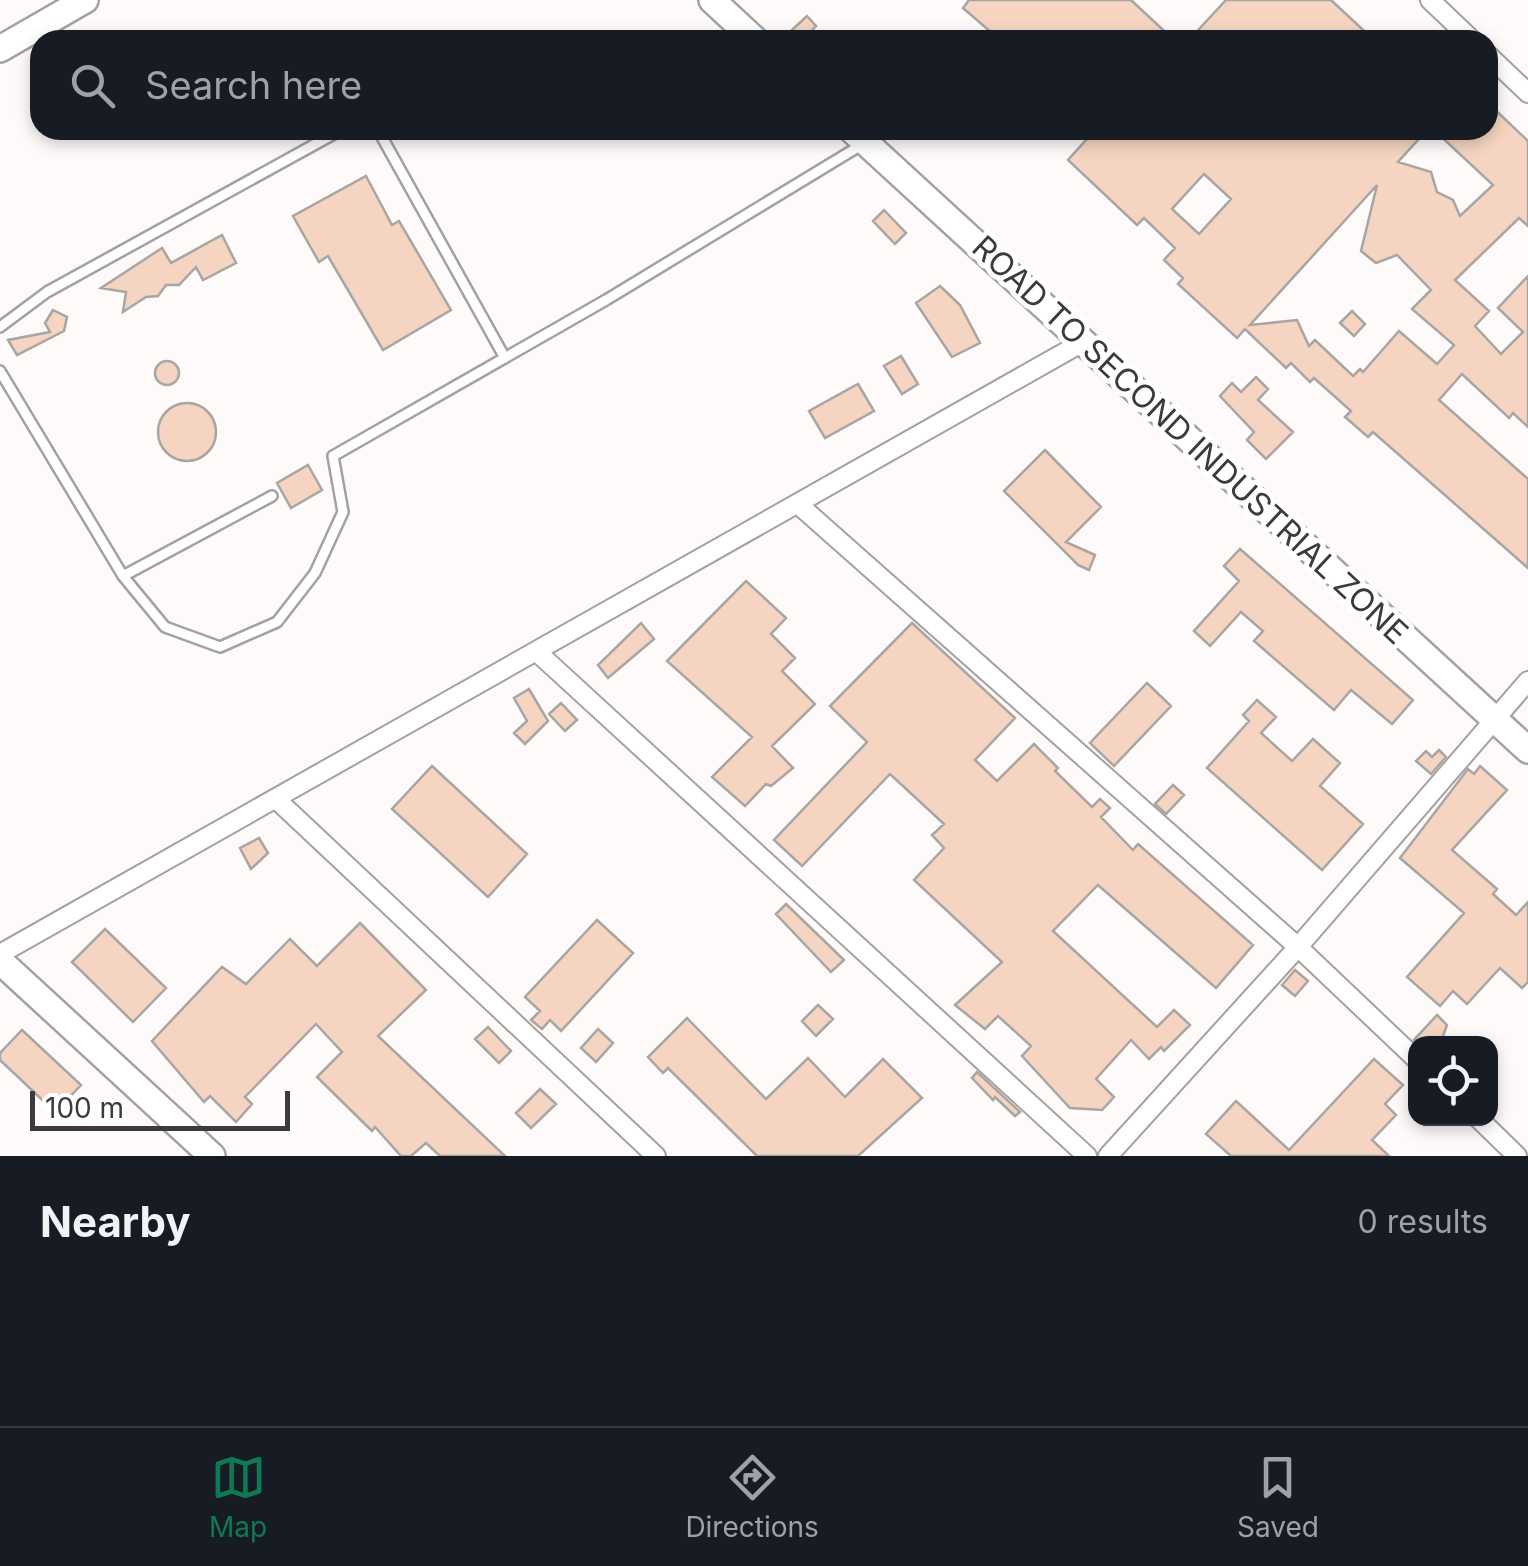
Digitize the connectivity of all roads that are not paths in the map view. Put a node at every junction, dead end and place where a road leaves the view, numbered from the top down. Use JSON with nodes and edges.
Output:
{"nodes":[{"id":1,"x":84,"y":0,"type":"edge"},
{"id":2,"x":712,"y":0,"type":"edge"},
{"id":3,"x":1430,"y":0,"type":"edge"},
{"id":4,"x":33,"y":30,"type":"edge"},
{"id":5,"x":744,"y":30,"type":"edge"},
{"id":6,"x":1462,"y":30,"type":"edge"},
{"id":7,"x":30,"y":32,"type":"edge"},
{"id":8,"x":0,"y":49,"type":"edge"},
{"id":9,"x":1498,"y":64,"type":"edge"},
{"id":10,"x":1528,"y":92,"type":"edge"},
{"id":11,"x":323,"y":140,"type":"edge"},
{"id":12,"x":384,"y":140,"type":"edge"},
{"id":13,"x":853,"y":140,"type":"edge"},
{"id":14,"x":863,"y":140,"type":"edge"},
{"id":15,"x":0,"y":327,"type":"edge"},
{"id":16,"x":1083,"y":342,"type":"junction"},
{"id":17,"x":505,"y":358,"type":"junction"},
{"id":18,"x":0,"y":371,"type":"edge"},
{"id":19,"x":272,"y":496,"type":"dead end"},
{"id":20,"x":799,"y":504,"type":"junction"},
{"id":21,"x":122,"y":576,"type":"junction"},
{"id":22,"x":538,"y":652,"type":"junction"},
{"id":23,"x":1528,"y":681,"type":"edge"},
{"id":24,"x":1493,"y":718,"type":"junction"},
{"id":25,"x":1528,"y":750,"type":"edge"},
{"id":26,"x":276,"y":799,"type":"junction"},
{"id":27,"x":1298,"y":947,"type":"junction"},
{"id":28,"x":0,"y":958,"type":"edge"},
{"id":29,"x":1408,"y":1051,"type":"edge"},
{"id":30,"x":1486,"y":1126,"type":"edge"},
{"id":31,"x":212,"y":1156,"type":"edge"},
{"id":32,"x":656,"y":1156,"type":"edge"},
{"id":33,"x":1087,"y":1156,"type":"edge"},
{"id":34,"x":1108,"y":1156,"type":"edge"},
{"id":35,"x":1518,"y":1156,"type":"edge"}],
"edges":[{"from":1,"to":4,"type":"street"},
{"from":2,"to":5,"type":"street"},
{"from":3,"to":6,"type":"street"},
{"from":7,"to":8,"type":"street"},
{"from":9,"to":10,"type":"street"},
{"from":11,"to":15,"type":"lane"},
{"from":12,"to":17,"type":"lane"},
{"from":13,"to":17,"type":"lane"},
{"from":14,"to":16,"type":"street","name":"ROAD TO SECOND INDUSTRIAL ZONE"},
{"from":16,"to":20,"type":"street"},
{"from":16,"to":24,"type":"street","name":"ROAD TO SECOND INDUSTRIAL ZONE"},
{"from":17,"to":21,"type":"lane"},
{"from":18,"to":21,"type":"lane"},
{"from":19,"to":21,"type":"lane"},
{"from":20,"to":22,"type":"street"},
{"from":20,"to":27,"type":"street"},
{"from":22,"to":26,"type":"street"},
{"from":22,"to":33,"type":"street"},
{"from":23,"to":24,"type":"street"},
{"from":24,"to":25,"type":"street","name":"ROAD TO SECOND INDUSTRIAL ZONE"},
{"from":24,"to":27,"type":"street"},
{"from":26,"to":28,"type":"street"},
{"from":26,"to":32,"type":"street"},
{"from":27,"to":29,"type":"street"},
{"from":27,"to":34,"type":"street"},
{"from":28,"to":31,"type":"street"},
{"from":30,"to":35,"type":"street"}]}
